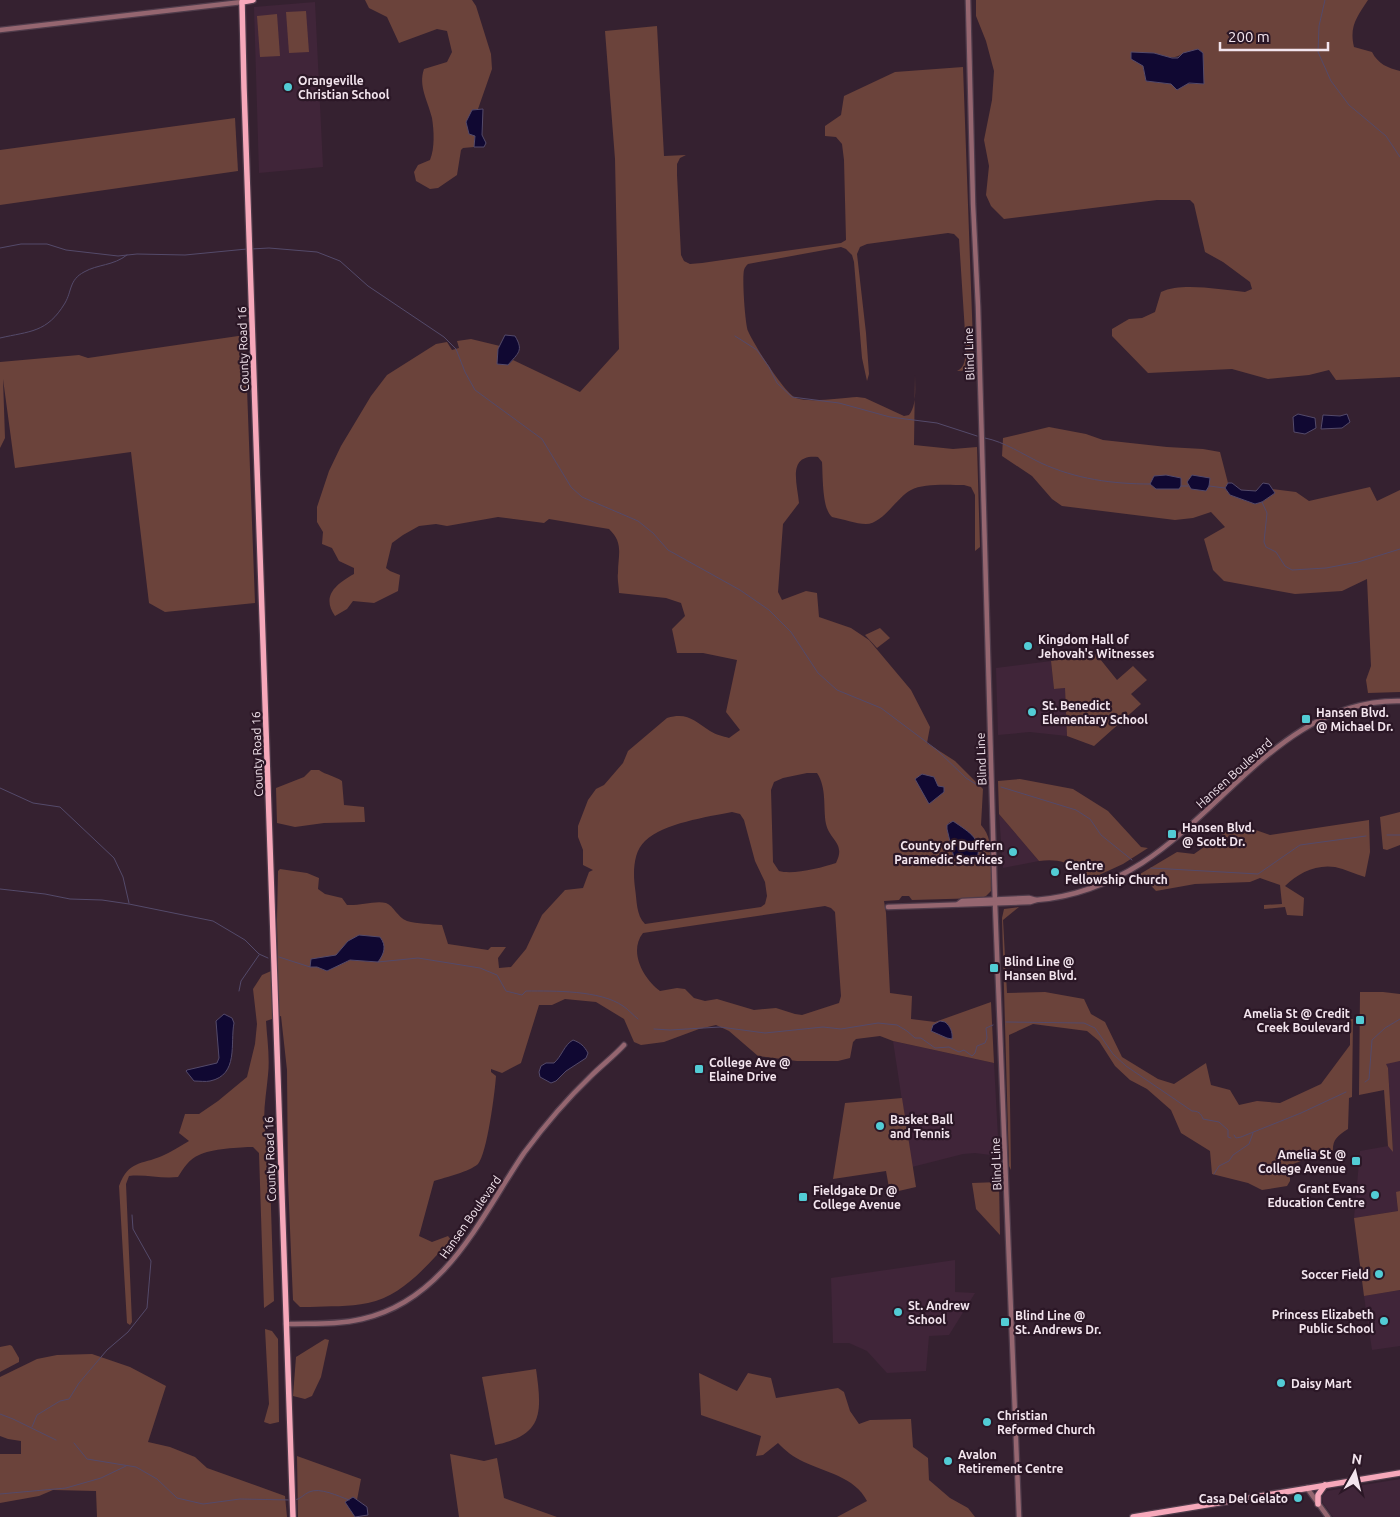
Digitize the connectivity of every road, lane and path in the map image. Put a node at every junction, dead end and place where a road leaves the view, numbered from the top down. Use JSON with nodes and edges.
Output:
{"nodes":[{"id":1,"x":253,"y":0,"type":"edge"},
{"id":2,"x":968,"y":0,"type":"edge"},
{"id":3,"x":242,"y":1,"type":"edge"},
{"id":4,"x":0,"y":30,"type":"edge"},
{"id":5,"x":1400,"y":702,"type":"edge"},
{"id":6,"x":995,"y":902,"type":"junction"},
{"id":7,"x":888,"y":906,"type":"dead end"},
{"id":8,"x":624,"y":1045,"type":"dead end"},
{"id":9,"x":286,"y":1324,"type":"junction"},
{"id":10,"x":1400,"y":1474,"type":"edge"},
{"id":11,"x":1325,"y":1485,"type":"junction"},
{"id":12,"x":1307,"y":1488,"type":"junction"},
{"id":13,"x":1318,"y":1504,"type":"junction"},
{"id":14,"x":292,"y":1517,"type":"edge"},
{"id":15,"x":1019,"y":1517,"type":"edge"},
{"id":16,"x":1133,"y":1517,"type":"edge"},
{"id":17,"x":1328,"y":1517,"type":"edge"}],
"edges":[{"from":1,"to":3,"type":"main road"},
{"from":2,"to":6,"type":"street","name":"Blind Line"},
{"from":3,"to":4,"type":"street"},
{"from":3,"to":9,"type":"main road","name":"County Road 16"},
{"from":5,"to":6,"type":"street","name":"Hansen Boulevard"},
{"from":6,"to":7,"type":"street","name":"Hansen Boulevard"},
{"from":6,"to":15,"type":"street","name":"Blind Line"},
{"from":8,"to":9,"type":"street","name":"Hansen Boulevard"},
{"from":9,"to":14,"type":"main road","name":"County Road 16"},
{"from":10,"to":11,"type":"main road"},
{"from":11,"to":12,"type":"main road"},
{"from":11,"to":13,"type":"main road"},
{"from":12,"to":13,"type":"street"},
{"from":12,"to":16,"type":"main road"},
{"from":13,"to":17,"type":"street"}]}
